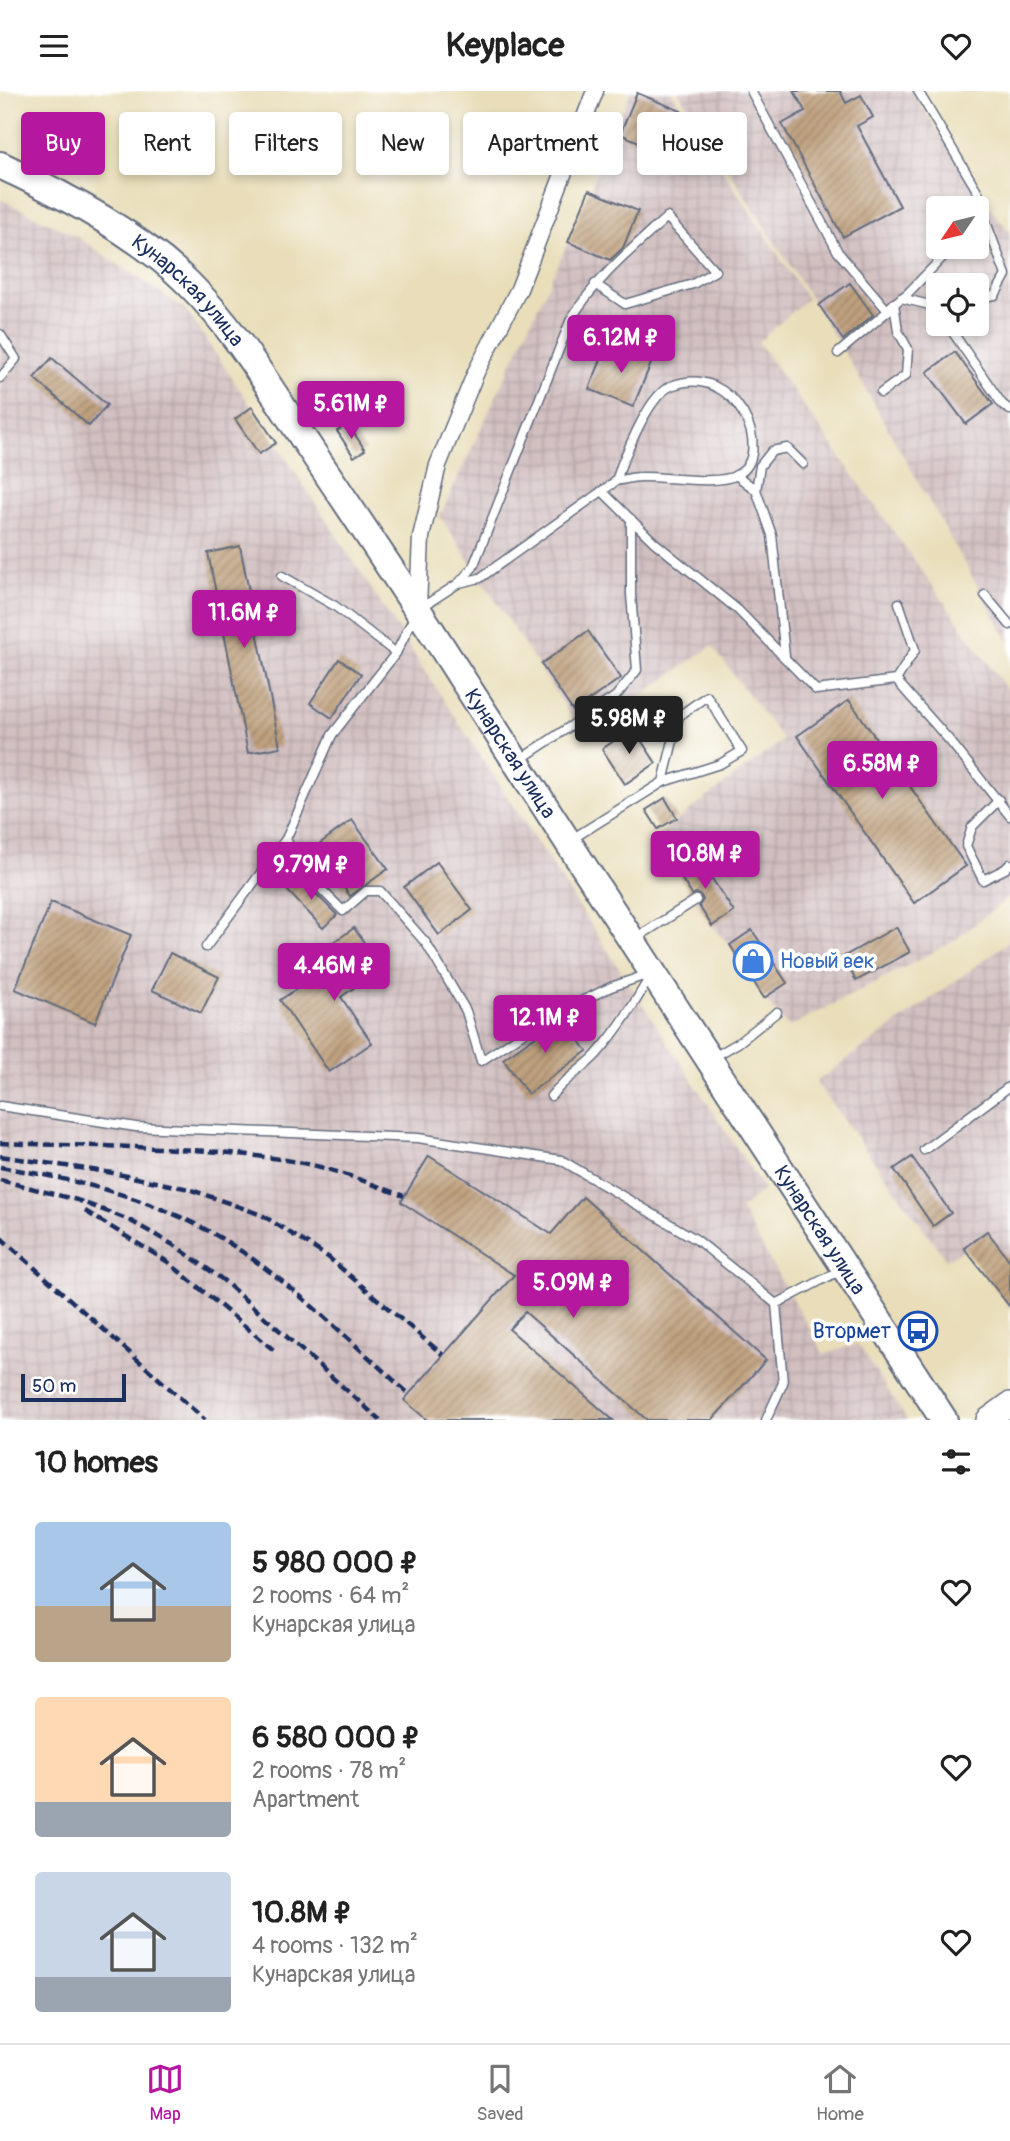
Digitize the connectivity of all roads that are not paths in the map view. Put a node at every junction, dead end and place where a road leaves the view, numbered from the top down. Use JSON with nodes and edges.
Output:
{"nodes":[{"id":1,"x":595,"y":91,"type":"edge"},
{"id":2,"x":751,"y":91,"type":"edge"},
{"id":3,"x":918,"y":91,"type":"edge"},
{"id":4,"x":0,"y":165,"type":"edge"},
{"id":5,"x":979,"y":196,"type":"edge"},
{"id":6,"x":989,"y":229,"type":"edge"},
{"id":7,"x":941,"y":259,"type":"edge"},
{"id":8,"x":595,"y":284,"type":"junction"},
{"id":9,"x":989,"y":296,"type":"edge"},
{"id":10,"x":897,"y":300,"type":"junction"},
{"id":11,"x":926,"y":306,"type":"edge"},
{"id":12,"x":888,"y":311,"type":"junction"},
{"id":13,"x":0,"y":334,"type":"edge"},
{"id":14,"x":955,"y":336,"type":"edge"},
{"id":15,"x":838,"y":353,"type":"dead end"},
{"id":16,"x":0,"y":378,"type":"edge"},
{"id":17,"x":881,"y":393,"type":"dead end"},
{"id":18,"x":1010,"y":410,"type":"edge"},
{"id":19,"x":803,"y":464,"type":"dead end"},
{"id":20,"x":748,"y":465,"type":"junction"},
{"id":21,"x":760,"y":466,"type":"junction"},
{"id":22,"x":736,"y":475,"type":"junction"},
{"id":23,"x":615,"y":481,"type":"junction"},
{"id":24,"x":756,"y":490,"type":"junction"},
{"id":25,"x":602,"y":491,"type":"junction"},
{"id":26,"x":631,"y":519,"type":"junction"},
{"id":27,"x":282,"y":576,"type":"dead end"},
{"id":28,"x":459,"y":583,"type":"junction"},
{"id":29,"x":985,"y":595,"type":"dead end"},
{"id":30,"x":900,"y":603,"type":"dead end"},
{"id":31,"x":418,"y":610,"type":"junction"},
{"id":32,"x":1010,"y":625,"type":"edge"},
{"id":33,"x":396,"y":653,"type":"junction"},
{"id":34,"x":785,"y":656,"type":"junction"},
{"id":35,"x":897,"y":680,"type":"junction"},
{"id":36,"x":516,"y":762,"type":"junction"},
{"id":37,"x":663,"y":782,"type":"junction"},
{"id":38,"x":999,"y":800,"type":"junction"},
{"id":39,"x":1010,"y":816,"type":"edge"},
{"id":40,"x":286,"y":839,"type":"junction"},
{"id":41,"x":567,"y":843,"type":"junction"},
{"id":42,"x":1010,"y":864,"type":"edge"},
{"id":43,"x":696,"y":900,"type":"dead end"},
{"id":44,"x":631,"y":941,"type":"junction"},
{"id":45,"x":206,"y":947,"type":"dead end"},
{"id":46,"x":652,"y":973,"type":"junction"},
{"id":47,"x":778,"y":1012,"type":"dead end"},
{"id":48,"x":709,"y":1060,"type":"junction"},
{"id":49,"x":1010,"y":1086,"type":"edge"},
{"id":50,"x":551,"y":1096,"type":"dead end"},
{"id":51,"x":0,"y":1106,"type":"edge"},
{"id":52,"x":924,"y":1150,"type":"dead end"},
{"id":53,"x":845,"y":1268,"type":"junction"},
{"id":54,"x":776,"y":1304,"type":"junction"},
{"id":55,"x":1010,"y":1404,"type":"edge"},
{"id":56,"x":766,"y":1420,"type":"edge"},
{"id":57,"x":944,"y":1420,"type":"edge"},
{"id":58,"x":988,"y":1420,"type":"edge"}],
"edges":[{"from":1,"to":31,"type":"street"},
{"from":2,"to":12,"type":"lane"},
{"from":3,"to":5,"type":"lane"},
{"from":4,"to":31,"type":"main road","name":"Кунарская улица"},
{"from":6,"to":9,"type":"lane"},
{"from":7,"to":10,"type":"lane"},
{"from":8,"to":8,"type":"lane"},
{"from":8,"to":28,"type":"lane"},
{"from":10,"to":11,"type":"lane"},
{"from":10,"to":12,"type":"lane"},
{"from":10,"to":17,"type":"lane"},
{"from":12,"to":15,"type":"lane"},
{"from":13,"to":16,"type":"lane"},
{"from":14,"to":18,"type":"lane"},
{"from":19,"to":21,"type":"lane"},
{"from":20,"to":21,"type":"lane"},
{"from":20,"to":22,"type":"lane"},
{"from":20,"to":23,"type":"lane"},
{"from":21,"to":24,"type":"lane"},
{"from":22,"to":23,"type":"lane"},
{"from":22,"to":24,"type":"lane"},
{"from":23,"to":25,"type":"lane"},
{"from":24,"to":34,"type":"lane"},
{"from":25,"to":26,"type":"lane"},
{"from":25,"to":28,"type":"lane"},
{"from":26,"to":34,"type":"lane"},
{"from":26,"to":36,"type":"lane"},
{"from":27,"to":33,"type":"lane"},
{"from":28,"to":31,"type":"lane"},
{"from":29,"to":32,"type":"lane"},
{"from":30,"to":35,"type":"lane"},
{"from":31,"to":33,"type":"lane"},
{"from":31,"to":36,"type":"main road","name":"Кунарская улица"},
{"from":33,"to":40,"type":"lane"},
{"from":34,"to":35,"type":"lane"},
{"from":35,"to":38,"type":"lane"},
{"from":36,"to":41,"type":"main road","name":"Кунарская улица"},
{"from":37,"to":37,"type":"lane"},
{"from":37,"to":41,"type":"lane"},
{"from":38,"to":39,"type":"lane"},
{"from":38,"to":42,"type":"lane"},
{"from":40,"to":45,"type":"lane"},
{"from":40,"to":46,"type":"lane"},
{"from":41,"to":44,"type":"main road","name":"Кунарская улица"},
{"from":43,"to":44,"type":"lane"},
{"from":44,"to":46,"type":"main road","name":"Кунарская улица"},
{"from":46,"to":48,"type":"main road","name":"Кунарская улица"},
{"from":46,"to":50,"type":"lane"},
{"from":47,"to":48,"type":"lane"},
{"from":48,"to":53,"type":"main road","name":"Кунарская улица"},
{"from":49,"to":52,"type":"lane"},
{"from":51,"to":54,"type":"lane"},
{"from":53,"to":54,"type":"lane"},
{"from":53,"to":57,"type":"main road","name":"Кунарская улица"},
{"from":54,"to":56,"type":"lane"},
{"from":55,"to":58,"type":"main road"}]}
